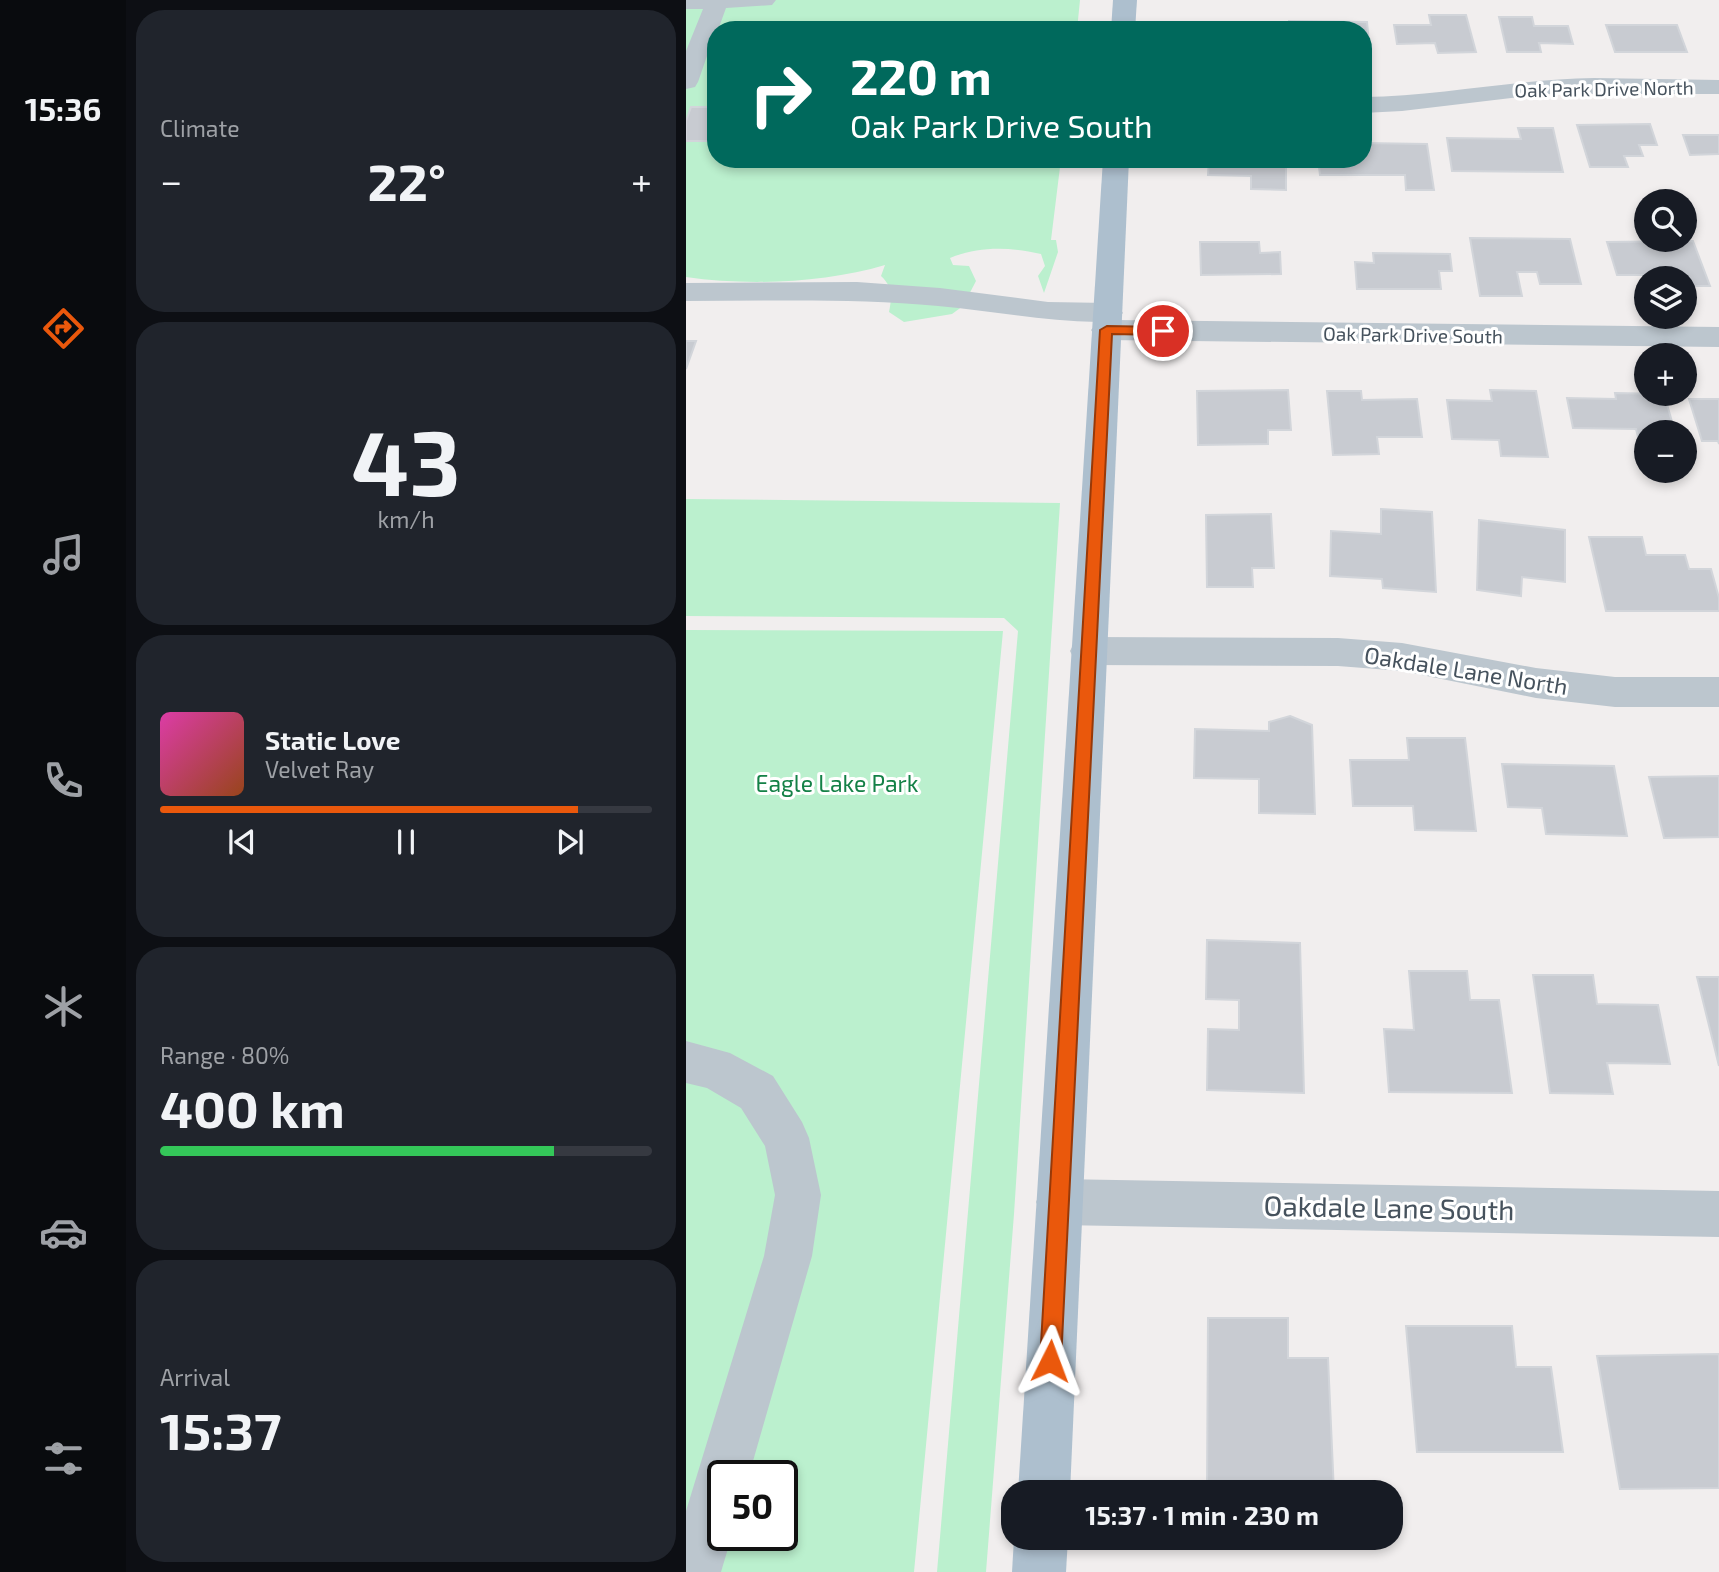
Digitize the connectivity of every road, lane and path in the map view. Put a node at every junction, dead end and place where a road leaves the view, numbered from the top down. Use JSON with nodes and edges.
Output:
{"nodes":[{"id":1,"x":764,"y":0,"type":"edge"},
{"id":2,"x":1125,"y":0,"type":"edge"},
{"id":3,"x":686,"y":2,"type":"edge"},
{"id":4,"x":717,"y":2,"type":"junction"},
{"id":5,"x":712,"y":21,"type":"edge"},
{"id":6,"x":1124,"y":21,"type":"edge"},
{"id":7,"x":707,"y":37,"type":"edge"},
{"id":8,"x":693,"y":85,"type":"edge"},
{"id":9,"x":1719,"y":87,"type":"edge"},
{"id":10,"x":1372,"y":105,"type":"edge"},
{"id":11,"x":1116,"y":168,"type":"edge"},
{"id":12,"x":686,"y":292,"type":"edge"},
{"id":13,"x":1107,"y":322,"type":"junction"},
{"id":14,"x":1719,"y":337,"type":"edge"},
{"id":15,"x":1088,"y":651,"type":"junction"},
{"id":16,"x":1719,"y":692,"type":"edge"},
{"id":17,"x":686,"y":1062,"type":"edge"},
{"id":18,"x":1059,"y":1202,"type":"junction"},
{"id":19,"x":1719,"y":1214,"type":"edge"},
{"id":20,"x":728,"y":1460,"type":"edge"},
{"id":21,"x":1045,"y":1480,"type":"edge"},
{"id":22,"x":707,"y":1529,"type":"edge"},
{"id":23,"x":1040,"y":1550,"type":"edge"},
{"id":24,"x":694,"y":1572,"type":"edge"},
{"id":25,"x":1039,"y":1572,"type":"edge"}],
"edges":[{"from":1,"to":4,"type":"street"},
{"from":2,"to":6,"type":"main road"},
{"from":3,"to":4,"type":"street"},
{"from":4,"to":5,"type":"street"},
{"from":7,"to":8,"type":"street"},
{"from":9,"to":10,"type":"street","name":"Oak Park Drive North"},
{"from":11,"to":13,"type":"main road"},
{"from":12,"to":13,"type":"street","name":"Oak Park Drive South"},
{"from":13,"to":14,"type":"street","name":"Oak Park Drive South"},
{"from":13,"to":15,"type":"main road"},
{"from":15,"to":16,"type":"street","name":"Oakdale Lane North"},
{"from":15,"to":18,"type":"main road"},
{"from":17,"to":20,"type":"street"},
{"from":18,"to":19,"type":"street","name":"Oakdale Lane South"},
{"from":18,"to":21,"type":"main road"},
{"from":22,"to":24,"type":"street"},
{"from":23,"to":25,"type":"main road"}]}
